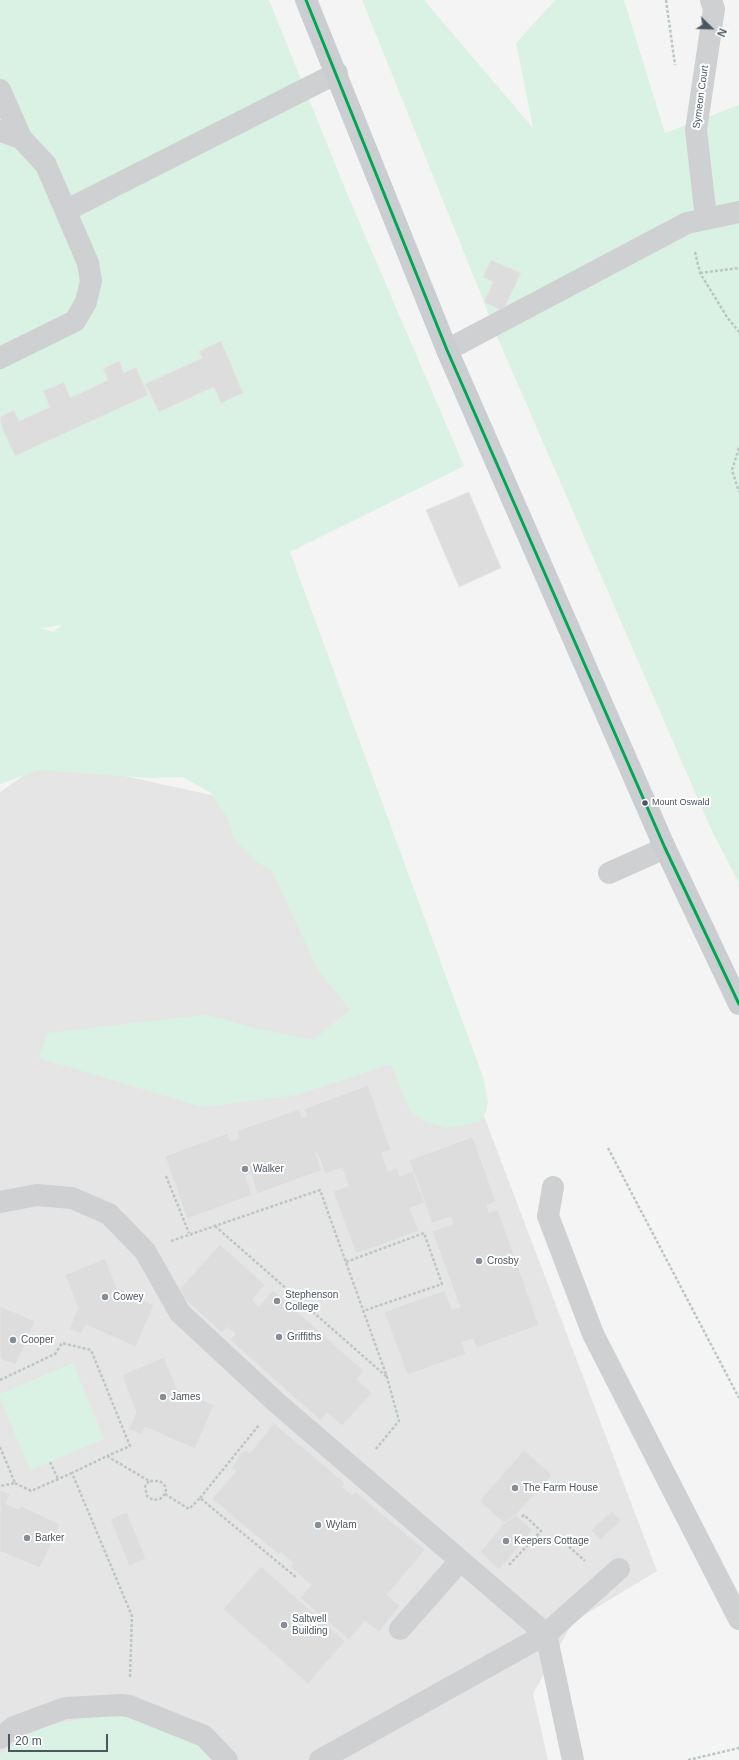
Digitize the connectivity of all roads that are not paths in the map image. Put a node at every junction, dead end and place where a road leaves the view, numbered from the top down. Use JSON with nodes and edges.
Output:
{"nodes":[{"id":1,"x":306,"y":0,"type":"edge"},
{"id":2,"x":711,"y":0,"type":"edge"},
{"id":3,"x":337,"y":74,"type":"junction"},
{"id":4,"x":0,"y":90,"type":"edge"},
{"id":5,"x":0,"y":131,"type":"edge"},
{"id":6,"x":22,"y":138,"type":"junction"},
{"id":7,"x":67,"y":210,"type":"junction"},
{"id":8,"x":739,"y":212,"type":"edge"},
{"id":9,"x":696,"y":220,"type":"junction"},
{"id":10,"x":447,"y":350,"type":"junction"},
{"id":11,"x":0,"y":358,"type":"edge"},
{"id":12,"x":664,"y":848,"type":"junction"},
{"id":13,"x":609,"y":873,"type":"dead end"},
{"id":14,"x":739,"y":1004,"type":"edge"},
{"id":15,"x":553,"y":1187,"type":"dead end"},
{"id":16,"x":0,"y":1202,"type":"edge"},
{"id":17,"x":459,"y":1562,"type":"junction"},
{"id":18,"x":613,"y":1574,"type":"road end"},
{"id":19,"x":739,"y":1619,"type":"edge"},
{"id":20,"x":400,"y":1629,"type":"dead end"},
{"id":21,"x":546,"y":1634,"type":"junction"},
{"id":22,"x":0,"y":1738,"type":"edge"},
{"id":23,"x":227,"y":1760,"type":"edge"},
{"id":24,"x":320,"y":1760,"type":"edge"},
{"id":25,"x":573,"y":1760,"type":"edge"}],
"edges":[{"from":1,"to":3,"type":"main road"},
{"from":2,"to":9,"type":"street","name":"Symeon Court"},
{"from":3,"to":7,"type":"street"},
{"from":3,"to":10,"type":"main road"},
{"from":4,"to":6,"type":"street"},
{"from":5,"to":6,"type":"street"},
{"from":6,"to":7,"type":"street"},
{"from":7,"to":11,"type":"street"},
{"from":8,"to":9,"type":"street"},
{"from":9,"to":10,"type":"street"},
{"from":10,"to":12,"type":"main road"},
{"from":12,"to":13,"type":"street"},
{"from":12,"to":14,"type":"main road"},
{"from":15,"to":19,"type":"street"},
{"from":16,"to":17,"type":"street"},
{"from":17,"to":20,"type":"street"},
{"from":17,"to":21,"type":"street"},
{"from":18,"to":21,"type":"street"},
{"from":21,"to":24,"type":"street"},
{"from":21,"to":25,"type":"street"},
{"from":22,"to":23,"type":"street"}]}
